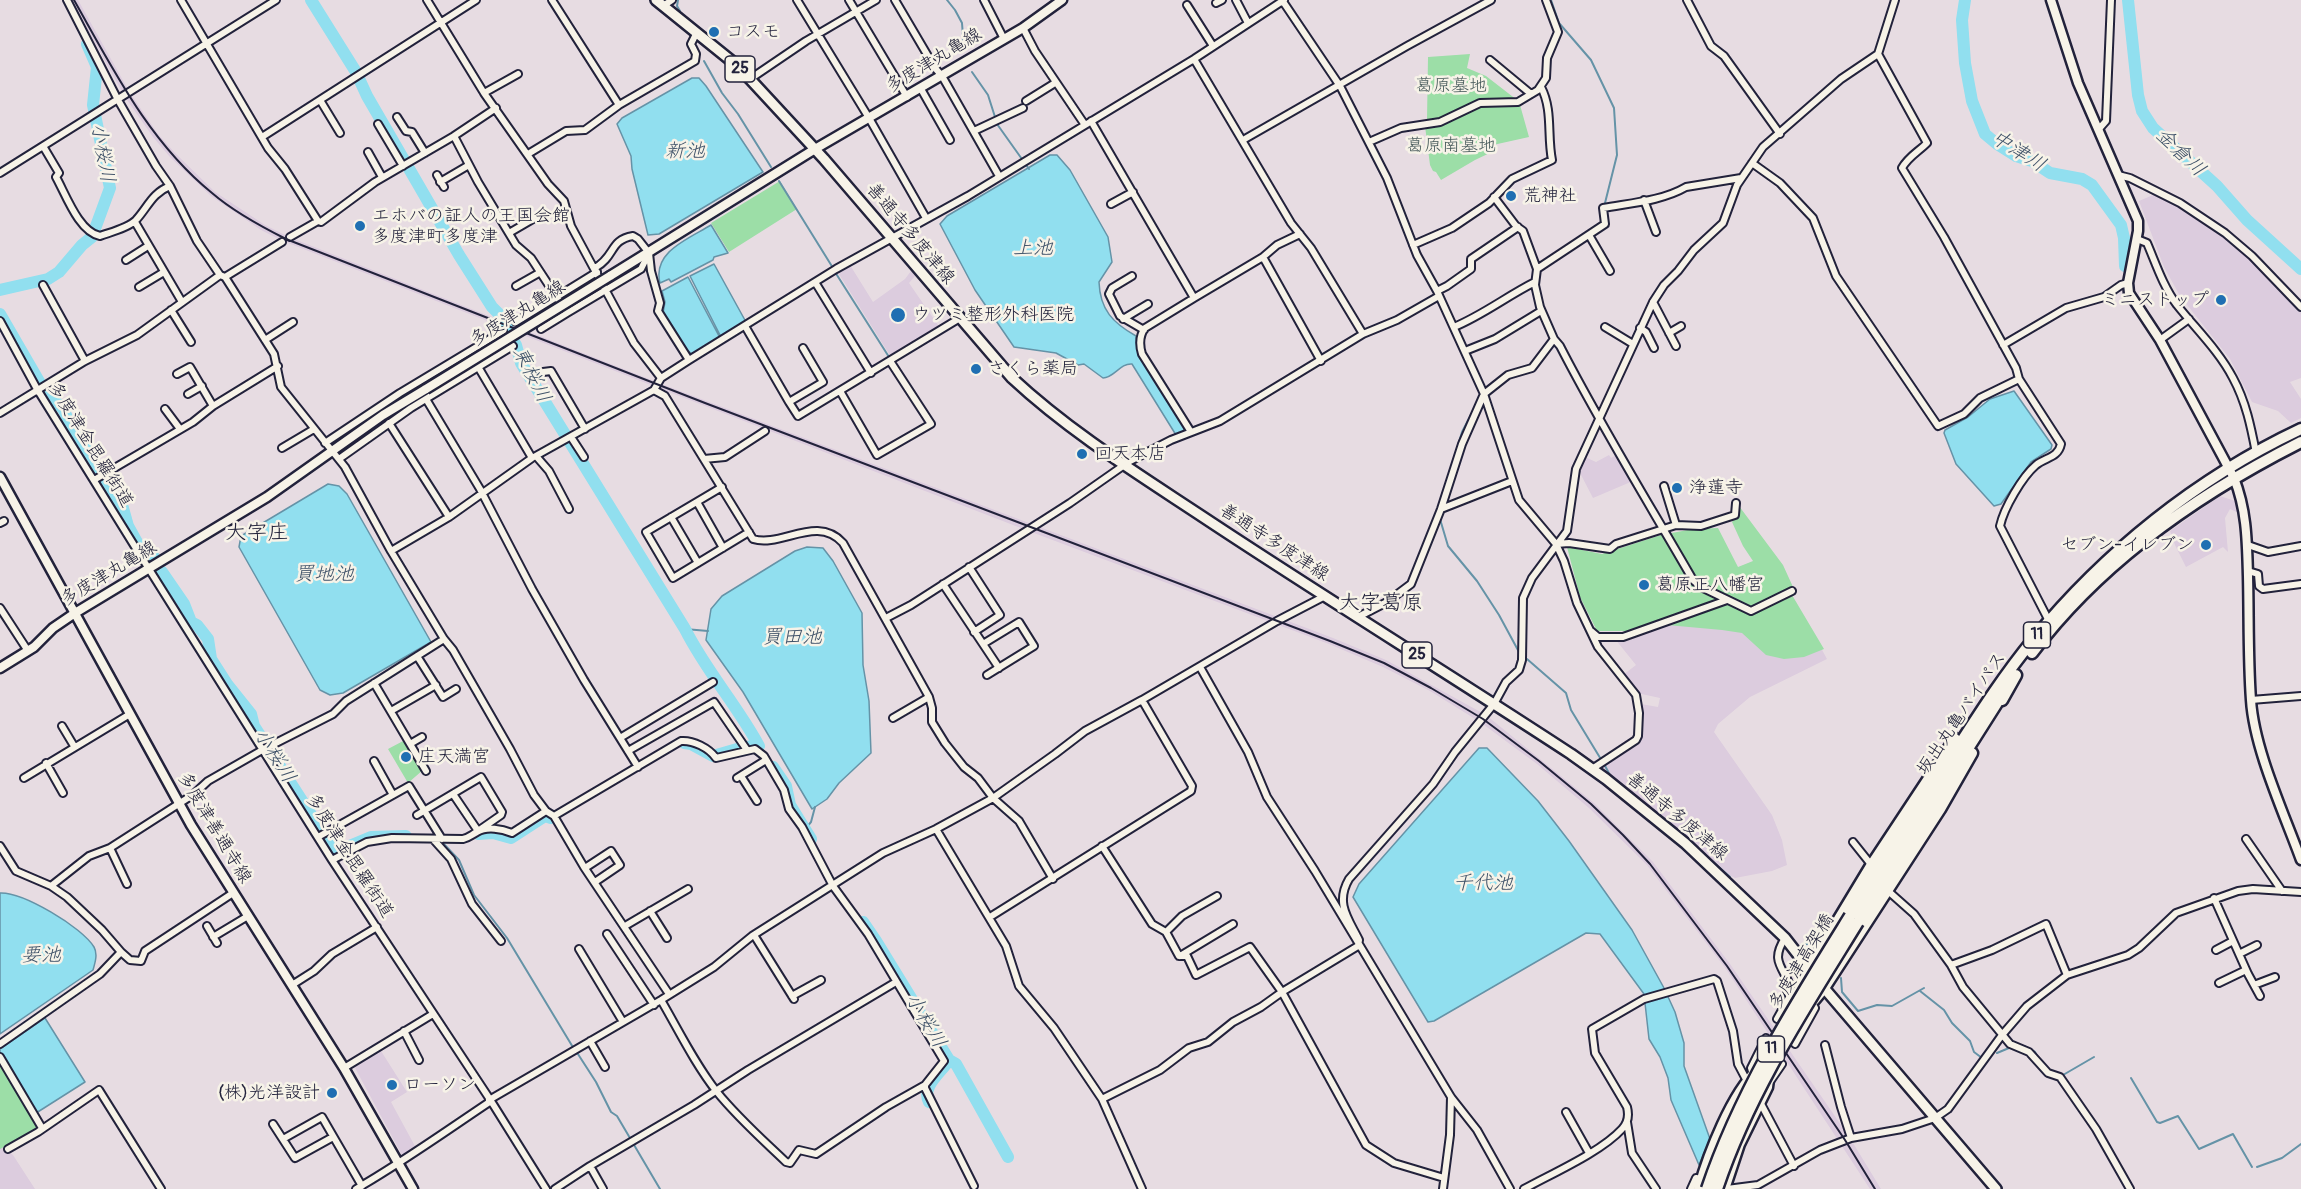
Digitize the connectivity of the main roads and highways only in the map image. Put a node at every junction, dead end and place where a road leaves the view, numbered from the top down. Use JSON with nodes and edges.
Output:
{"nodes":[{"id":1,"x":1062,"y":0,"type":"edge"},
{"id":2,"x":2051,"y":0,"type":"edge"},
{"id":3,"x":663,"y":2,"type":"edge"},
{"id":4,"x":815,"y":149,"type":"junction"},
{"id":5,"x":2301,"y":429,"type":"edge"},
{"id":6,"x":2301,"y":442,"type":"edge"},
{"id":7,"x":2231,"y":473,"type":"junction"},
{"id":8,"x":0,"y":477,"type":"edge"},
{"id":9,"x":75,"y":613,"type":"junction"},
{"id":10,"x":2031,"y":642,"type":"junction"},
{"id":11,"x":0,"y":668,"type":"edge"},
{"id":12,"x":2016,"y":675,"type":"junction"},
{"id":13,"x":2301,"y":860,"type":"edge"},
{"id":14,"x":1854,"y":919,"type":"junction"},
{"id":15,"x":1809,"y":968,"type":"junction"},
{"id":16,"x":1824,"y":988,"type":"junction"},
{"id":17,"x":1703,"y":1186,"type":"edge"},
{"id":18,"x":413,"y":1189,"type":"edge"},
{"id":19,"x":1717,"y":1189,"type":"edge"},
{"id":20,"x":1725,"y":1189,"type":"edge"},
{"id":21,"x":1996,"y":1189,"type":"edge"}],
"edges":[{"from":1,"to":4,"type":"main road","name":"多度津丸亀線"},
{"from":2,"to":7,"type":"main road"},
{"from":3,"to":4,"type":"main road","name":"善通寺多度津線","number":"25"},
{"from":4,"to":9,"type":"main road","name":"多度津丸亀線","bridge":true},
{"from":4,"to":15,"type":"main road","name":"善通寺多度津線","number":"25"},
{"from":5,"to":7,"type":"highway","name":"坂出丸亀バイパス","number":"11"},
{"from":6,"to":7,"type":"highway","name":"坂出丸亀バイパス","number":"11"},
{"from":7,"to":10,"type":"highway","name":"坂出丸亀バイパス","number":"11"},
{"from":7,"to":12,"type":"highway","name":"坂出丸亀バイパス","number":"11"},
{"from":7,"to":13,"type":"main road"},
{"from":8,"to":9,"type":"main road","name":"多度津善通寺線"},
{"from":9,"to":11,"type":"main road","name":"多度津丸亀線"},
{"from":9,"to":18,"type":"main road","name":"多度津善通寺線"},
{"from":10,"to":14,"type":"highway","name":"坂出丸亀バイパス","number":"11"},
{"from":10,"to":15,"type":"highway"},
{"from":12,"to":14,"type":"highway","name":"坂出丸亀バイパス","number":"11"},
{"from":12,"to":16,"type":"highway"},
{"from":14,"to":17,"type":"highway","name":"多度津高架橋","number":"11","bridge":true},
{"from":14,"to":19,"type":"highway","name":"多度津高架橋","number":"11","bridge":true},
{"from":15,"to":16,"type":"main road","name":"善通寺多度津線","number":"25"},
{"from":15,"to":16,"type":"highway"},
{"from":16,"to":21,"type":"main road","name":"善通寺多度津線","number":"25"},
{"from":17,"to":20,"type":"highway"}]}
